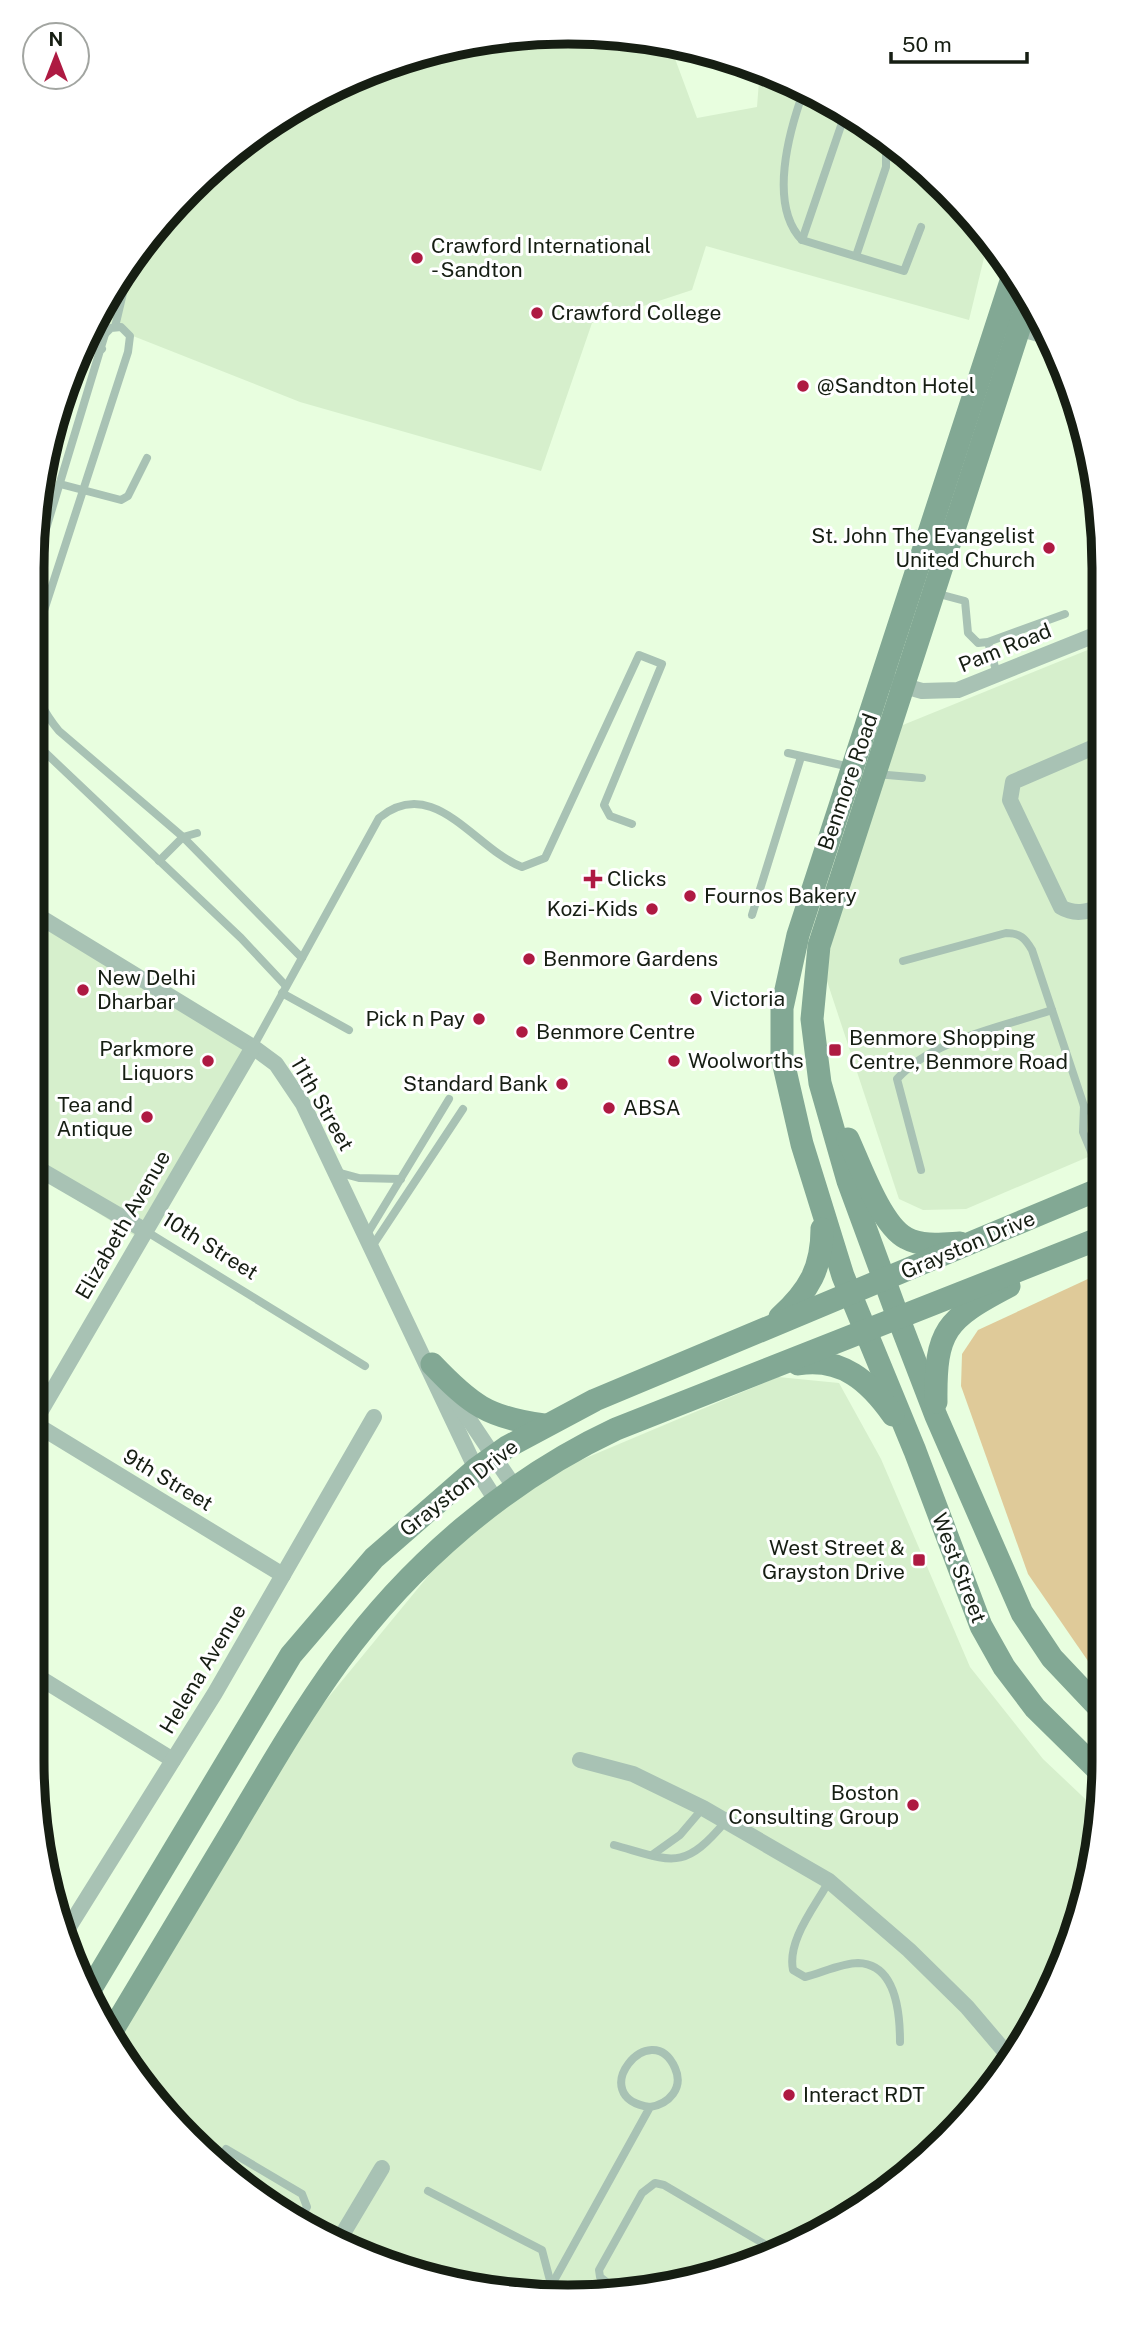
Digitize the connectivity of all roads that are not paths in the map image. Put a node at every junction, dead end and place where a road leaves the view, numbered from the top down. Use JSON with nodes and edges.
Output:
{"nodes":[{"id":1,"x":801,"y":99,"type":"edge"},
{"id":2,"x":842,"y":122,"type":"edge"},
{"id":3,"x":886,"y":151,"type":"edge"},
{"id":4,"x":921,"y":227,"type":"dead end"},
{"id":5,"x":802,"y":240,"type":"junction"},
{"id":6,"x":856,"y":256,"type":"junction"},
{"id":7,"x":1012,"y":289,"type":"edge"},
{"id":8,"x":124,"y":291,"type":"edge"},
{"id":9,"x":1023,"y":307,"type":"edge"},
{"id":10,"x":1008,"y":325,"type":"junction"},
{"id":11,"x":115,"y":327,"type":"junction"},
{"id":12,"x":100,"y":333,"type":"edge"},
{"id":13,"x":1037,"y":333,"type":"edge"},
{"id":14,"x":105,"y":334,"type":"junction"},
{"id":15,"x":94,"y":344,"type":"edge"},
{"id":16,"x":102,"y":349,"type":"junction"},
{"id":17,"x":147,"y":458,"type":"dead end"},
{"id":18,"x":60,"y":484,"type":"junction"},
{"id":19,"x":84,"y":492,"type":"junction"},
{"id":20,"x":45,"y":532,"type":"edge"},
{"id":21,"x":932,"y":593,"type":"junction"},
{"id":22,"x":44,"y":611,"type":"edge"},
{"id":23,"x":1065,"y":614,"type":"dead end"},
{"id":24,"x":1092,"y":636,"type":"edge"},
{"id":25,"x":988,"y":642,"type":"junction"},
{"id":26,"x":997,"y":674,"type":"junction"},
{"id":27,"x":892,"y":682,"type":"junction"},
{"id":28,"x":44,"y":711,"type":"edge"},
{"id":29,"x":1092,"y":748,"type":"edge"},
{"id":30,"x":44,"y":752,"type":"edge"},
{"id":31,"x":788,"y":752,"type":"dead end"},
{"id":32,"x":801,"y":757,"type":"junction"},
{"id":33,"x":864,"y":771,"type":"junction"},
{"id":34,"x":922,"y":778,"type":"dead end"},
{"id":35,"x":632,"y":824,"type":"dead end"},
{"id":36,"x":197,"y":833,"type":"dead end"},
{"id":37,"x":183,"y":837,"type":"junction"},
{"id":38,"x":159,"y":862,"type":"junction"},
{"id":39,"x":1092,"y":909,"type":"edge"},
{"id":40,"x":752,"y":915,"type":"dead end"},
{"id":41,"x":44,"y":919,"type":"edge"},
{"id":42,"x":302,"y":958,"type":"junction"},
{"id":43,"x":902,"y":961,"type":"dead end"},
{"id":44,"x":284,"y":989,"type":"junction"},
{"id":45,"x":1052,"y":1010,"type":"junction"},
{"id":46,"x":349,"y":1030,"type":"dead end"},
{"id":47,"x":253,"y":1047,"type":"junction"},
{"id":48,"x":820,"y":1083,"type":"junction"},
{"id":49,"x":449,"y":1099,"type":"dead end"},
{"id":50,"x":1084,"y":1106,"type":"junction"},
{"id":51,"x":463,"y":1109,"type":"dead end"},
{"id":52,"x":1092,"y":1113,"type":"edge"},
{"id":53,"x":1092,"y":1154,"type":"edge"},
{"id":54,"x":921,"y":1170,"type":"dead end"},
{"id":55,"x":44,"y":1172,"type":"edge"},
{"id":56,"x":337,"y":1172,"type":"junction"},
{"id":57,"x":401,"y":1179,"type":"junction"},
{"id":58,"x":1092,"y":1192,"type":"edge"},
{"id":59,"x":821,"y":1211,"type":"junction"},
{"id":60,"x":144,"y":1230,"type":"junction"},
{"id":61,"x":369,"y":1242,"type":"junction"},
{"id":62,"x":977,"y":1242,"type":"junction"},
{"id":63,"x":1092,"y":1242,"type":"edge"},
{"id":64,"x":1092,"y":1243,"type":"edge"},
{"id":65,"x":886,"y":1280,"type":"junction"},
{"id":66,"x":851,"y":1295,"type":"junction"},
{"id":67,"x":898,"y":1317,"type":"junction"},
{"id":68,"x":769,"y":1326,"type":"junction"},
{"id":69,"x":865,"y":1331,"type":"junction"},
{"id":70,"x":426,"y":1356,"type":"junction"},
{"id":71,"x":365,"y":1366,"type":"dead end"},
{"id":72,"x":778,"y":1367,"type":"junction"},
{"id":73,"x":44,"y":1402,"type":"edge"},
{"id":74,"x":936,"y":1416,"type":"junction"},
{"id":75,"x":374,"y":1417,"type":"dead end"},
{"id":76,"x":544,"y":1426,"type":"junction"},
{"id":77,"x":44,"y":1430,"type":"edge"},
{"id":78,"x":915,"y":1451,"type":"junction"},
{"id":79,"x":495,"y":1455,"type":"junction"},
{"id":80,"x":475,"y":1469,"type":"junction"},
{"id":81,"x":506,"y":1495,"type":"junction"},
{"id":82,"x":283,"y":1575,"type":"junction"},
{"id":83,"x":44,"y":1680,"type":"edge"},
{"id":84,"x":1092,"y":1700,"type":"edge"},
{"id":85,"x":173,"y":1760,"type":"junction"},
{"id":86,"x":580,"y":1760,"type":"dead end"},
{"id":87,"x":1092,"y":1764,"type":"edge"},
{"id":88,"x":703,"y":1808,"type":"junction"},
{"id":89,"x":726,"y":1822,"type":"junction"},
{"id":90,"x":614,"y":1845,"type":"dead end"},
{"id":91,"x":652,"y":1855,"type":"junction"},
{"id":92,"x":829,"y":1881,"type":"junction"},
{"id":93,"x":70,"y":1925,"type":"edge"},
{"id":94,"x":94,"y":1984,"type":"edge"},
{"id":95,"x":115,"y":2025,"type":"edge"},
{"id":96,"x":900,"y":2042,"type":"dead end"},
{"id":97,"x":1005,"y":2051,"type":"edge"},
{"id":98,"x":650,"y":2107,"type":"junction"},
{"id":99,"x":226,"y":2149,"type":"dead end"},
{"id":100,"x":382,"y":2168,"type":"dead end"},
{"id":101,"x":428,"y":2191,"type":"dead end"},
{"id":102,"x":304,"y":2213,"type":"edge"},
{"id":103,"x":343,"y":2234,"type":"edge"},
{"id":104,"x":767,"y":2246,"type":"edge"},
{"id":105,"x":608,"y":2283,"type":"edge"},
{"id":106,"x":551,"y":2285,"type":"edge"},
{"id":107,"x":554,"y":2285,"type":"edge"}],
"edges":[{"from":1,"to":5,"type":"lane"},
{"from":2,"to":5,"type":"lane"},
{"from":3,"to":6,"type":"lane"},
{"from":4,"to":6,"type":"lane"},
{"from":5,"to":6,"type":"lane"},
{"from":7,"to":10,"type":"main road","name":"Benmore Road"},
{"from":8,"to":11,"type":"lane"},
{"from":9,"to":10,"type":"main road","name":"Benmore Road"},
{"from":10,"to":13,"type":"street"},
{"from":10,"to":21,"type":"main road","name":"Benmore Road"},
{"from":10,"to":27,"type":"main road","name":"Benmore Road"},
{"from":11,"to":14,"type":"lane"},
{"from":11,"to":19,"type":"lane"},
{"from":12,"to":14,"type":"lane"},
{"from":14,"to":16,"type":"lane"},
{"from":15,"to":16,"type":"lane"},
{"from":16,"to":18,"type":"lane"},
{"from":17,"to":19,"type":"lane"},
{"from":18,"to":19,"type":"lane"},
{"from":18,"to":20,"type":"lane"},
{"from":19,"to":22,"type":"lane"},
{"from":21,"to":25,"type":"lane"},
{"from":21,"to":27,"type":"main road","name":"Benmore Road"},
{"from":23,"to":25,"type":"lane"},
{"from":24,"to":26,"type":"street","name":"Pam Road"},
{"from":25,"to":26,"type":"lane"},
{"from":26,"to":27,"type":"street","name":"Pam Road"},
{"from":27,"to":33,"type":"main road","name":"Benmore Road"},
{"from":28,"to":37,"type":"lane"},
{"from":29,"to":39,"type":"street"},
{"from":30,"to":38,"type":"lane"},
{"from":31,"to":32,"type":"lane"},
{"from":32,"to":33,"type":"lane"},
{"from":32,"to":40,"type":"lane"},
{"from":33,"to":34,"type":"lane"},
{"from":33,"to":48,"type":"main road","name":"Benmore Road"},
{"from":33,"to":59,"type":"main road","name":"Benmore Road"},
{"from":35,"to":42,"type":"lane"},
{"from":36,"to":37,"type":"lane"},
{"from":37,"to":38,"type":"lane"},
{"from":37,"to":42,"type":"lane"},
{"from":38,"to":44,"type":"lane"},
{"from":41,"to":47,"type":"street","name":"11th Street"},
{"from":42,"to":44,"type":"lane"},
{"from":43,"to":45,"type":"lane"},
{"from":44,"to":46,"type":"lane"},
{"from":44,"to":47,"type":"lane"},
{"from":45,"to":50,"type":"lane"},
{"from":45,"to":54,"type":"lane"},
{"from":47,"to":56,"type":"street","name":"11th Street"},
{"from":47,"to":60,"type":"street","name":"Elizabeth Avenue"},
{"from":48,"to":62,"type":"main road"},
{"from":48,"to":65,"type":"main road","name":"Benmore Road"},
{"from":49,"to":57,"type":"lane"},
{"from":50,"to":52,"type":"lane"},
{"from":50,"to":53,"type":"lane"},
{"from":51,"to":61,"type":"lane"},
{"from":55,"to":60,"type":"street","name":"10th Street"},
{"from":56,"to":57,"type":"lane"},
{"from":56,"to":61,"type":"street","name":"11th Street"},
{"from":57,"to":61,"type":"lane"},
{"from":58,"to":62,"type":"main road","name":"Grayston Drive"},
{"from":59,"to":66,"type":"main road","name":"Benmore Road"},
{"from":59,"to":68,"type":"main road"},
{"from":60,"to":71,"type":"lane","name":"10th Street"},
{"from":60,"to":73,"type":"street","name":"Elizabeth Avenue"},
{"from":61,"to":70,"type":"street","name":"11th Street"},
{"from":62,"to":65,"type":"main road","name":"Grayston Drive"},
{"from":63,"to":67,"type":"main road","name":"Grayston Drive"},
{"from":64,"to":74,"type":"main road"},
{"from":65,"to":66,"type":"main road","name":"Grayston Drive"},
{"from":65,"to":67,"type":"main road","name":"Benmore Road"},
{"from":66,"to":68,"type":"main road","name":"Grayston Drive"},
{"from":66,"to":69,"type":"main road","name":"Benmore Road"},
{"from":67,"to":69,"type":"main road","name":"Grayston Drive"},
{"from":67,"to":74,"type":"main road","name":"West Street"},
{"from":68,"to":76,"type":"main road","name":"Grayston Drive"},
{"from":69,"to":72,"type":"main road","name":"Grayston Drive"},
{"from":69,"to":78,"type":"main road","name":"West Street"},
{"from":70,"to":76,"type":"main road"},
{"from":70,"to":79,"type":"street","name":"11th Street"},
{"from":70,"to":80,"type":"street","name":"11th Street"},
{"from":72,"to":78,"type":"main road"},
{"from":72,"to":81,"type":"main road","name":"Grayston Drive"},
{"from":74,"to":84,"type":"main road","name":"West Street"},
{"from":75,"to":82,"type":"street","name":"Helena Avenue"},
{"from":76,"to":79,"type":"main road","name":"Grayston Drive"},
{"from":77,"to":82,"type":"street","name":"9th Street"},
{"from":78,"to":87,"type":"main road","name":"West Street"},
{"from":79,"to":80,"type":"main road","name":"Grayston Drive"},
{"from":79,"to":81,"type":"street","name":"11th Street"},
{"from":80,"to":81,"type":"street","name":"11th Street"},
{"from":80,"to":94,"type":"main road","name":"Grayston Drive"},
{"from":81,"to":95,"type":"main road","name":"Grayston Drive"},
{"from":82,"to":85,"type":"street","name":"Helena Avenue"},
{"from":83,"to":85,"type":"street"},
{"from":85,"to":93,"type":"street","name":"Helena Avenue"},
{"from":86,"to":88,"type":"street"},
{"from":88,"to":89,"type":"street"},
{"from":88,"to":91,"type":"lane"},
{"from":89,"to":91,"type":"lane"},
{"from":89,"to":92,"type":"street"},
{"from":90,"to":91,"type":"lane"},
{"from":92,"to":96,"type":"lane"},
{"from":92,"to":97,"type":"street"},
{"from":98,"to":98,"type":"lane"},
{"from":98,"to":107,"type":"lane"},
{"from":99,"to":102,"type":"lane"},
{"from":100,"to":103,"type":"street"},
{"from":101,"to":106,"type":"lane"},
{"from":104,"to":105,"type":"lane"}]}
